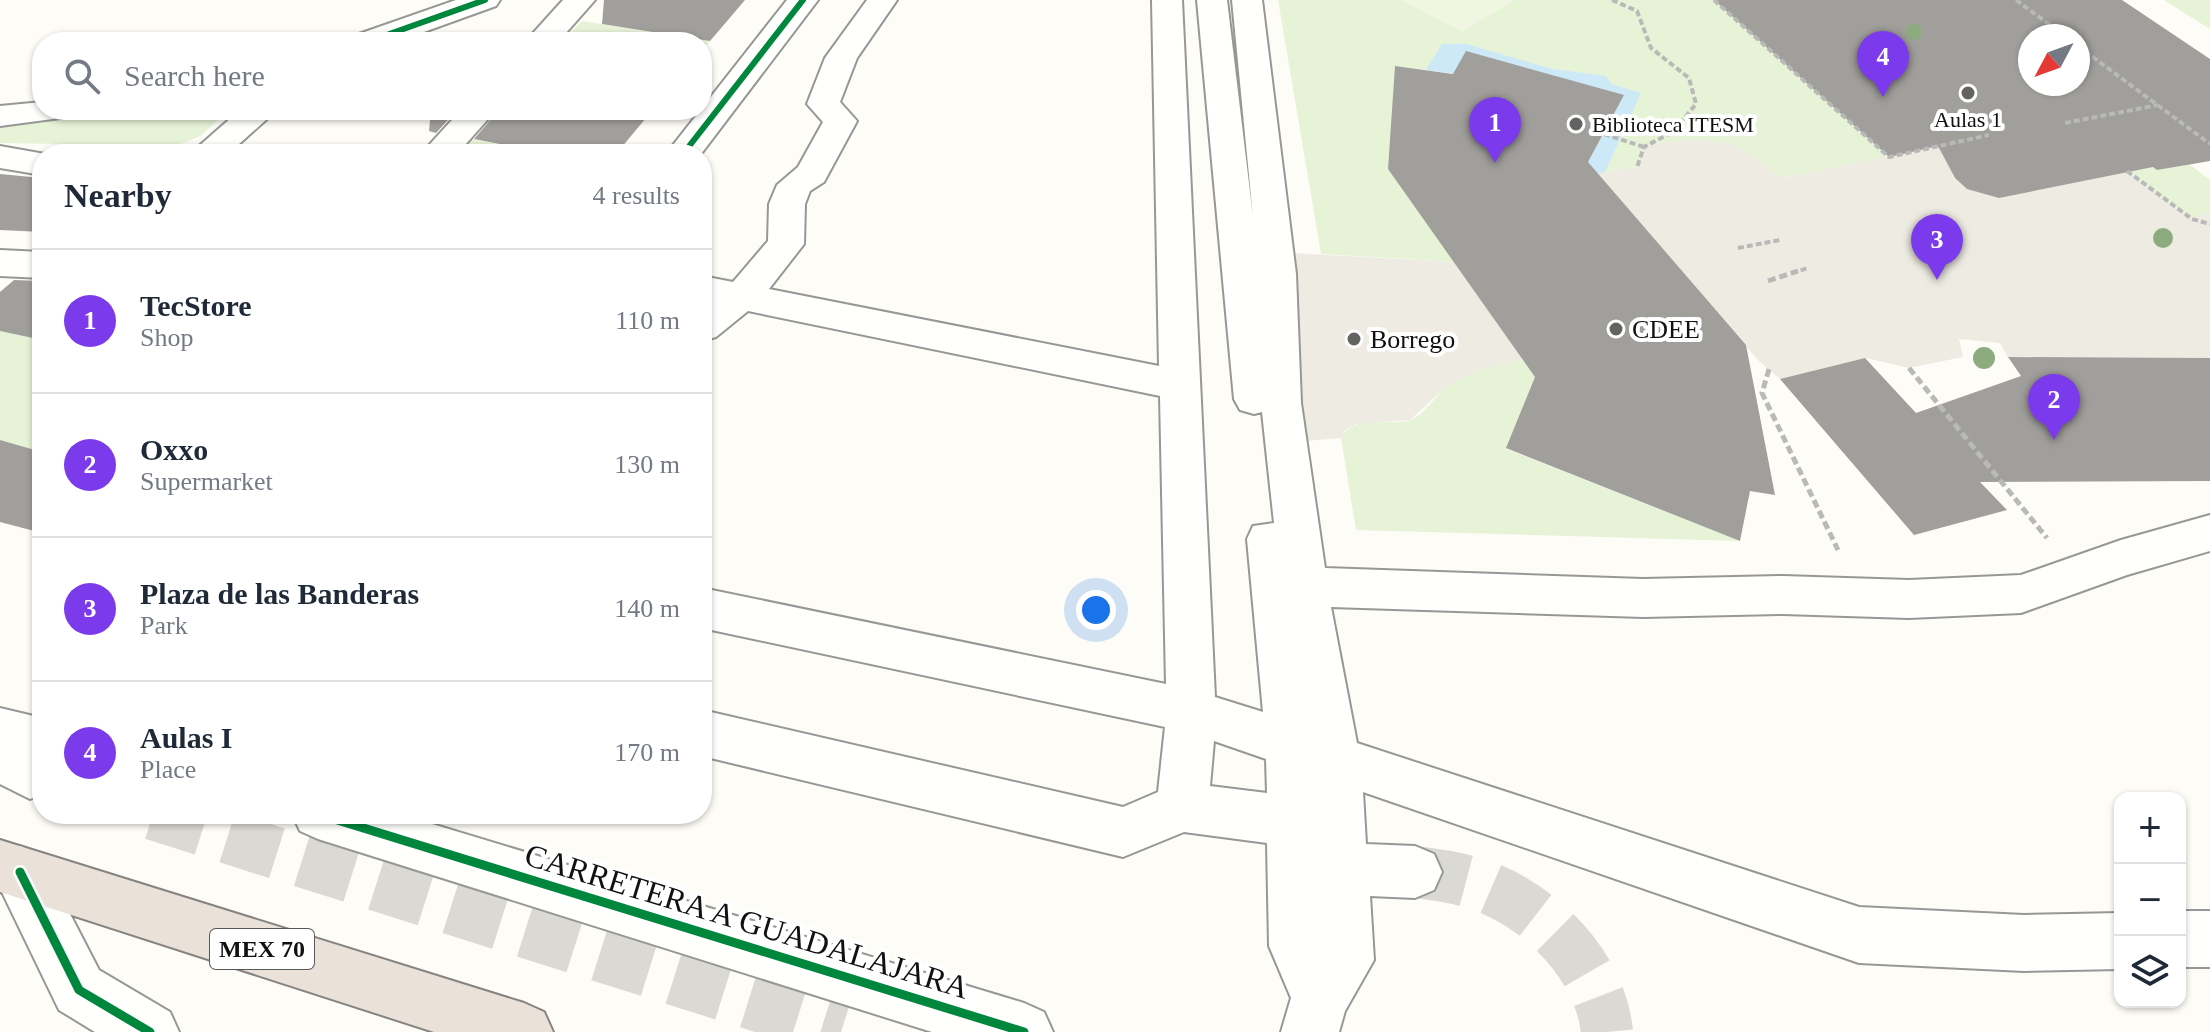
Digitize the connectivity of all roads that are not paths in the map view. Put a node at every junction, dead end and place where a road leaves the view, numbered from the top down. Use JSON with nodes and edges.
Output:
{"nodes":[{"id":1,"x":485,"y":0,"type":"edge"},
{"id":2,"x":580,"y":0,"type":"edge"},
{"id":3,"x":803,"y":0,"type":"edge"},
{"id":4,"x":882,"y":0,"type":"edge"},
{"id":5,"x":1224,"y":1,"type":"edge"},
{"id":6,"x":1167,"y":21,"type":"edge"},
{"id":7,"x":395,"y":32,"type":"edge"},
{"id":8,"x":550,"y":32,"type":"edge"},
{"id":9,"x":32,"y":113,"type":"edge"},
{"id":10,"x":0,"y":116,"type":"edge"},
{"id":11,"x":712,"y":117,"type":"edge"},
{"id":12,"x":248,"y":120,"type":"edge"},
{"id":13,"x":470,"y":120,"type":"edge"},
{"id":14,"x":709,"y":120,"type":"edge"},
{"id":15,"x":219,"y":144,"type":"edge"},
{"id":16,"x":447,"y":144,"type":"edge"},
{"id":17,"x":691,"y":144,"type":"edge"},
{"id":18,"x":0,"y":157,"type":"edge"},
{"id":19,"x":32,"y":162,"type":"edge"},
{"id":20,"x":1,"y":264,"type":"edge"},
{"id":21,"x":32,"y":265,"type":"edge"},
{"id":22,"x":712,"y":291,"type":"edge"},
{"id":23,"x":741,"y":297,"type":"junction"},
{"id":24,"x":712,"y":319,"type":"edge"},
{"id":25,"x":1181,"y":385,"type":"junction"},
{"id":26,"x":2210,"y":533,"type":"edge"},
{"id":27,"x":1289,"y":584,"type":"junction"},
{"id":28,"x":712,"y":610,"type":"edge"},
{"id":29,"x":1191,"y":711,"type":"junction"},
{"id":30,"x":0,"y":731,"type":"edge"},
{"id":31,"x":712,"y":735,"type":"edge"},
{"id":32,"x":1313,"y":752,"type":"junction"},
{"id":33,"x":24,"y":758,"type":"edge"},
{"id":34,"x":1183,"y":807,"type":"junction"},
{"id":35,"x":350,"y":824,"type":"edge"},
{"id":36,"x":1310,"y":852,"type":"junction"},
{"id":37,"x":10,"y":869,"type":"edge"},
{"id":38,"x":1415,"y":872,"type":"tunnel mouth"},
{"id":39,"x":2186,"y":939,"type":"edge"},
{"id":40,"x":2210,"y":939,"type":"edge"},
{"id":41,"x":2114,"y":941,"type":"edge"},
{"id":42,"x":1315,"y":1015,"type":"edge"},
{"id":43,"x":150,"y":1032,"type":"edge"},
{"id":44,"x":524,"y":1032,"type":"edge"},
{"id":45,"x":1024,"y":1032,"type":"edge"}],
"edges":[{"from":1,"to":7,"type":"street"},
{"from":2,"to":8,"type":"street"},
{"from":3,"to":11,"type":"street"},
{"from":4,"to":23,"type":"street"},
{"from":5,"to":6,"type":"street"},
{"from":5,"to":27,"type":"street"},
{"from":6,"to":25,"type":"street"},
{"from":9,"to":10,"type":"street"},
{"from":12,"to":15,"type":"street"},
{"from":13,"to":16,"type":"street"},
{"from":14,"to":17,"type":"street"},
{"from":18,"to":19,"type":"street"},
{"from":20,"to":21,"type":"street"},
{"from":22,"to":23,"type":"street"},
{"from":23,"to":24,"type":"street"},
{"from":23,"to":25,"type":"street"},
{"from":25,"to":29,"type":"street"},
{"from":26,"to":27,"type":"street"},
{"from":27,"to":32,"type":"street"},
{"from":28,"to":29,"type":"street"},
{"from":29,"to":32,"type":"street"},
{"from":29,"to":34,"type":"street"},
{"from":30,"to":33,"type":"street"},
{"from":31,"to":34,"type":"street"},
{"from":32,"to":36,"type":"street"},
{"from":32,"to":36,"type":"street"},
{"from":32,"to":41,"type":"street"},
{"from":34,"to":36,"type":"street"},
{"from":35,"to":45,"type":"street","name":"CARRETERA A GUADALAJARA"},
{"from":36,"to":38,"type":"street"},
{"from":36,"to":42,"type":"street"},
{"from":37,"to":43,"type":"street"},
{"from":37,"to":44,"type":"highway","number":"MEX 70"},
{"from":39,"to":40,"type":"street"}]}
